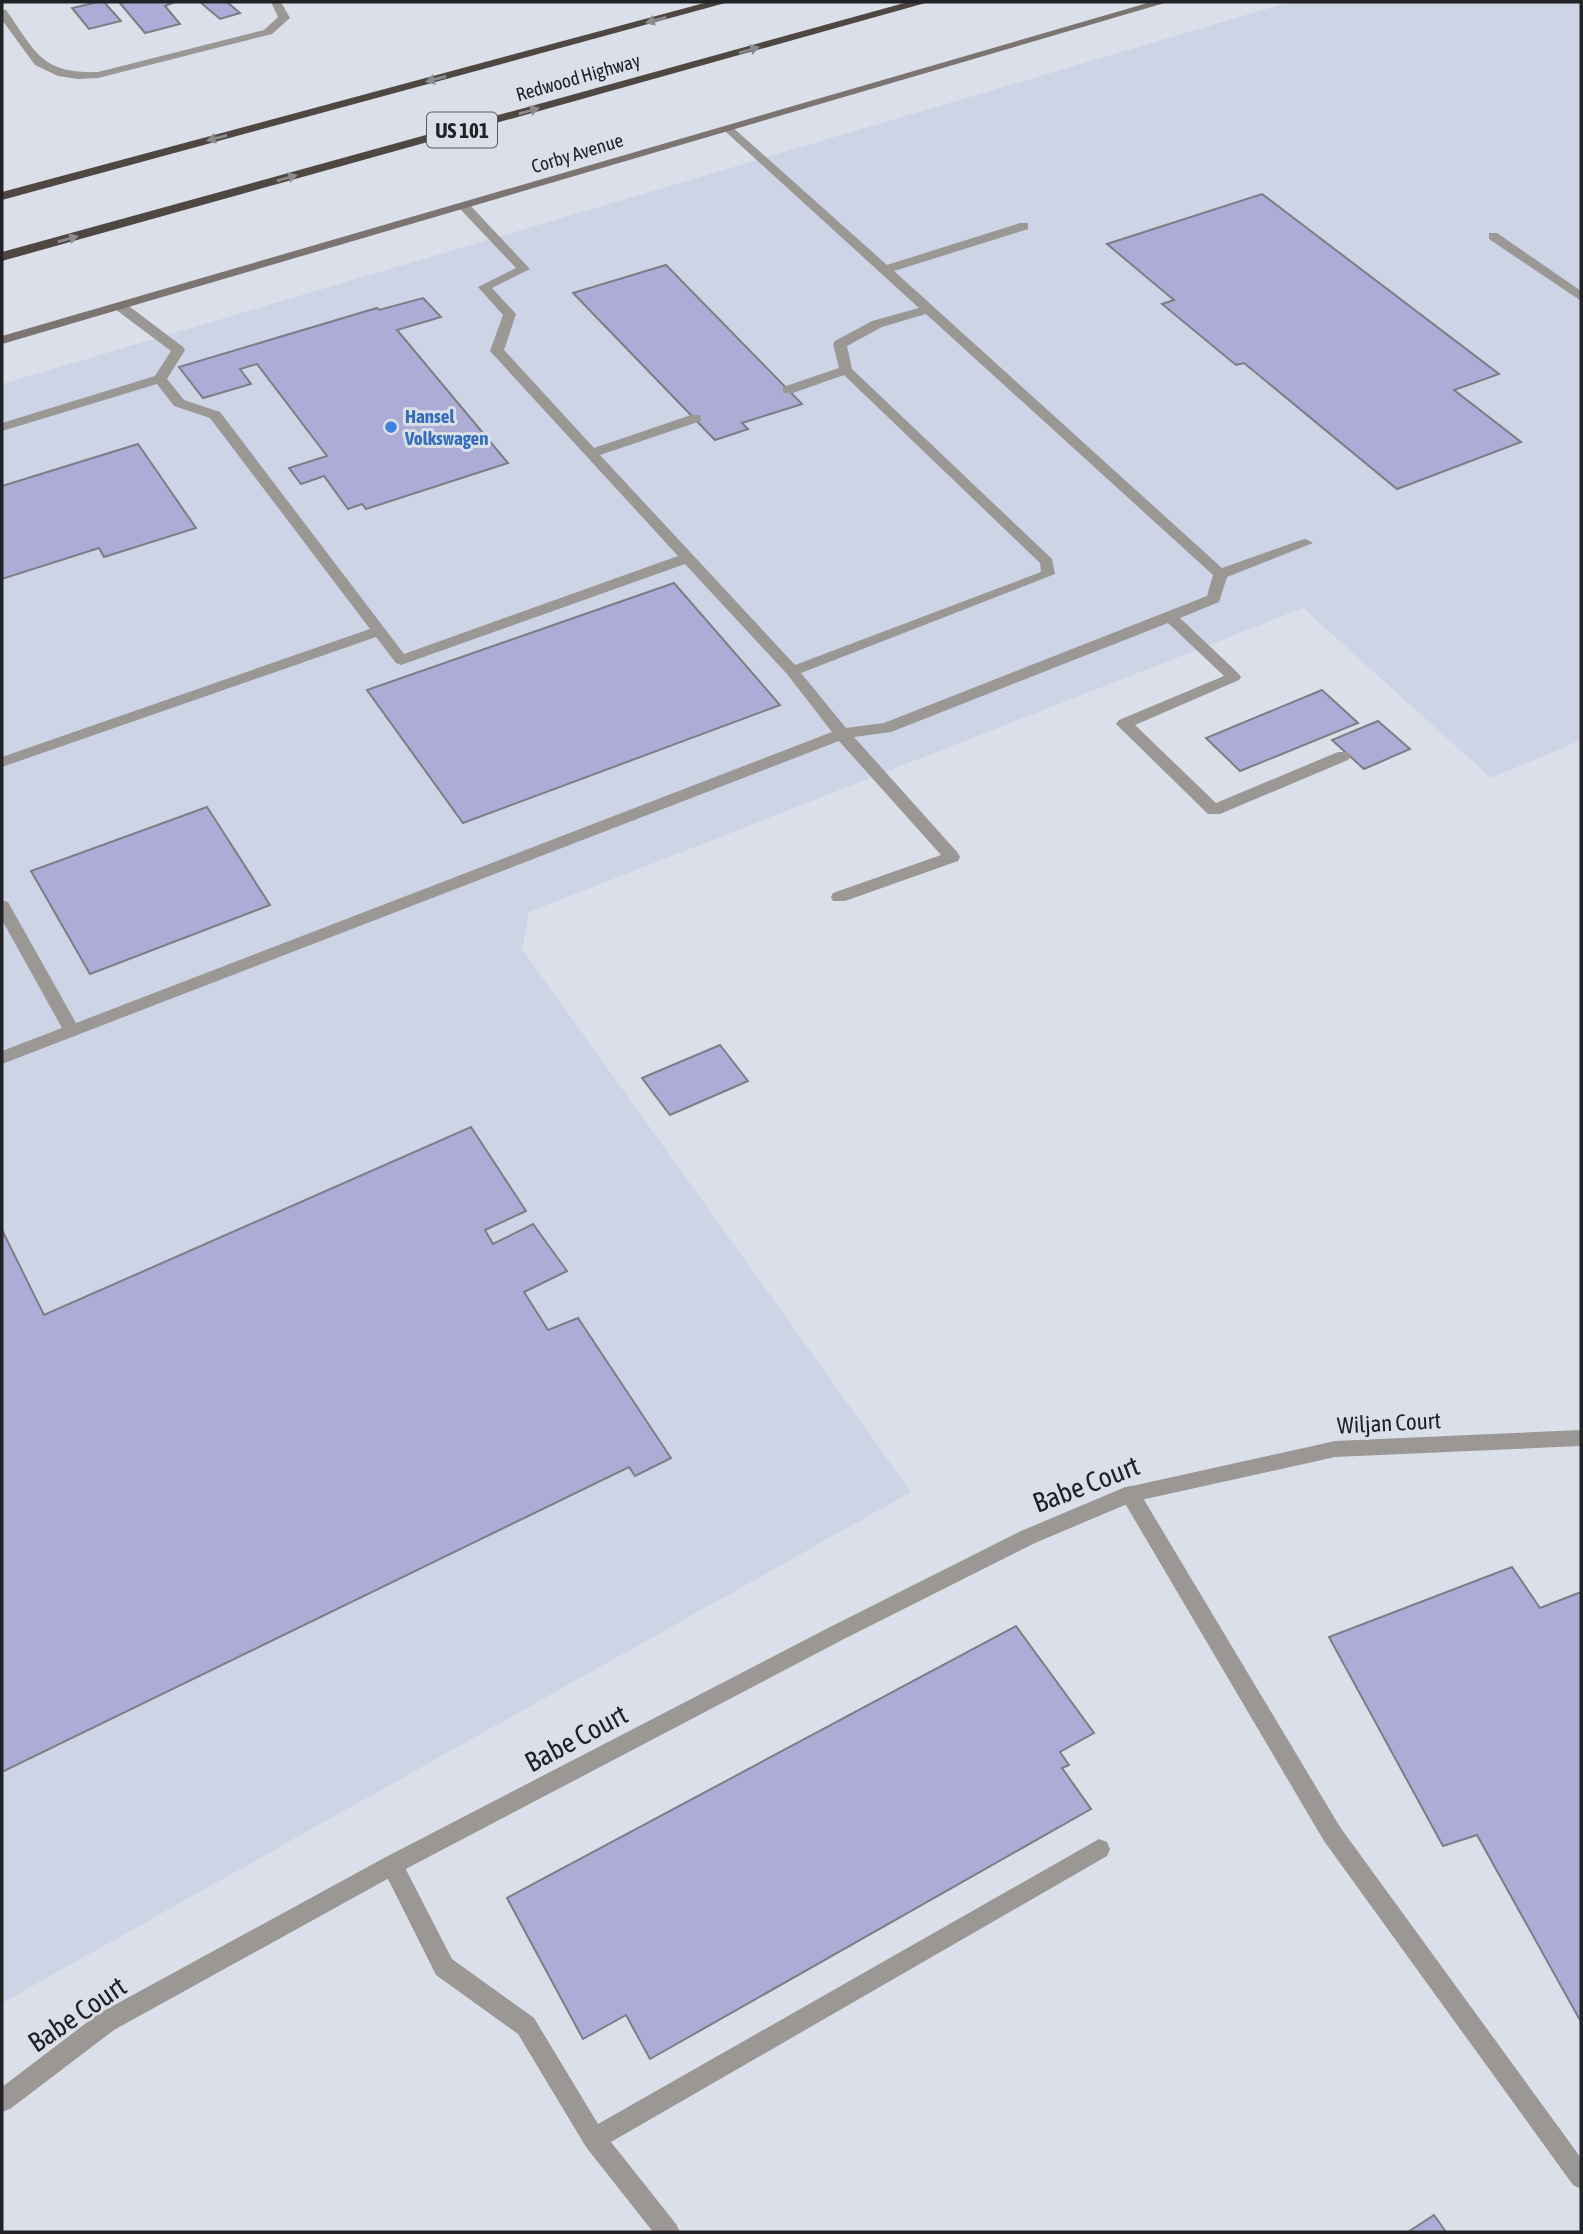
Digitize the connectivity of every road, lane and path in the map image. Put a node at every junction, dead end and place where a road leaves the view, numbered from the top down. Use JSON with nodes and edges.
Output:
{"nodes":[{"id":1,"x":276,"y":2,"type":"edge"},
{"id":2,"x":722,"y":2,"type":"edge"},
{"id":3,"x":922,"y":2,"type":"edge"},
{"id":4,"x":1162,"y":2,"type":"edge"},
{"id":5,"x":2,"y":12,"type":"edge"},
{"id":6,"x":730,"y":129,"type":"junction"},
{"id":7,"x":2,"y":196,"type":"edge"},
{"id":8,"x":465,"y":207,"type":"junction"},
{"id":9,"x":1024,"y":226,"type":"dead end"},
{"id":10,"x":1493,"y":236,"type":"dead end"},
{"id":11,"x":2,"y":257,"type":"edge"},
{"id":12,"x":885,"y":270,"type":"junction"},
{"id":13,"x":1581,"y":297,"type":"edge"},
{"id":14,"x":120,"y":306,"type":"junction"},
{"id":15,"x":928,"y":309,"type":"junction"},
{"id":16,"x":2,"y":340,"type":"edge"},
{"id":17,"x":846,"y":370,"type":"junction"},
{"id":18,"x":160,"y":379,"type":"junction"},
{"id":19,"x":788,"y":390,"type":"dead end"},
{"id":20,"x":696,"y":418,"type":"dead end"},
{"id":21,"x":2,"y":427,"type":"edge"},
{"id":22,"x":591,"y":453,"type":"junction"},
{"id":23,"x":1306,"y":543,"type":"dead end"},
{"id":24,"x":687,"y":558,"type":"junction"},
{"id":25,"x":1220,"y":574,"type":"junction"},
{"id":26,"x":1170,"y":617,"type":"junction"},
{"id":27,"x":379,"y":631,"type":"junction"},
{"id":28,"x":792,"y":671,"type":"junction"},
{"id":29,"x":842,"y":734,"type":"junction"},
{"id":30,"x":1343,"y":756,"type":"dead end"},
{"id":31,"x":2,"y":762,"type":"edge"},
{"id":32,"x":839,"y":897,"type":"dead end"},
{"id":33,"x":2,"y":906,"type":"edge"},
{"id":34,"x":72,"y":1031,"type":"junction"},
{"id":35,"x":2,"y":1058,"type":"edge"},
{"id":36,"x":1581,"y":1438,"type":"edge"},
{"id":37,"x":1202,"y":1475,"type":"joint"},
{"id":38,"x":1130,"y":1493,"type":"junction"},
{"id":39,"x":1099,"y":1849,"type":"dead end"},
{"id":40,"x":392,"y":1865,"type":"junction"},
{"id":41,"x":2,"y":2101,"type":"edge"},
{"id":42,"x":594,"y":2138,"type":"junction"},
{"id":43,"x":1581,"y":2177,"type":"edge"},
{"id":44,"x":668,"y":2232,"type":"edge"}],
"edges":[{"from":1,"to":5,"type":"street"},
{"from":2,"to":7,"type":"highway","name":"Redwood Highway","number":"US 101","one_way":true},
{"from":11,"to":3,"type":"highway","name":"Redwood Highway","number":"US 101","one_way":true},
{"from":4,"to":6,"type":"street","name":"Corby Avenue"},
{"from":6,"to":8,"type":"street","name":"Corby Avenue"},
{"from":6,"to":12,"type":"street"},
{"from":8,"to":14,"type":"street","name":"Corby Avenue"},
{"from":8,"to":22,"type":"street"},
{"from":9,"to":12,"type":"street"},
{"from":10,"to":13,"type":"street"},
{"from":12,"to":15,"type":"street"},
{"from":14,"to":16,"type":"street","name":"Corby Avenue"},
{"from":14,"to":18,"type":"street"},
{"from":15,"to":17,"type":"street"},
{"from":15,"to":25,"type":"street"},
{"from":17,"to":19,"type":"street"},
{"from":17,"to":28,"type":"street"},
{"from":18,"to":21,"type":"street"},
{"from":18,"to":27,"type":"street"},
{"from":20,"to":22,"type":"street"},
{"from":22,"to":24,"type":"street"},
{"from":23,"to":25,"type":"street"},
{"from":24,"to":27,"type":"street"},
{"from":24,"to":28,"type":"street"},
{"from":25,"to":26,"type":"street"},
{"from":26,"to":29,"type":"street"},
{"from":26,"to":30,"type":"street"},
{"from":27,"to":31,"type":"street"},
{"from":28,"to":29,"type":"street"},
{"from":29,"to":32,"type":"street"},
{"from":29,"to":34,"type":"street"},
{"from":33,"to":34,"type":"street"},
{"from":34,"to":35,"type":"street"},
{"from":36,"to":37,"type":"street","name":"Wiljan Court"},
{"from":37,"to":38,"type":"street","name":"Babe Court"},
{"from":38,"to":40,"type":"street","name":"Babe Court"},
{"from":38,"to":43,"type":"street"},
{"from":39,"to":42,"type":"street"},
{"from":40,"to":41,"type":"street","name":"Babe Court"},
{"from":40,"to":42,"type":"street"},
{"from":42,"to":44,"type":"street"}]}
